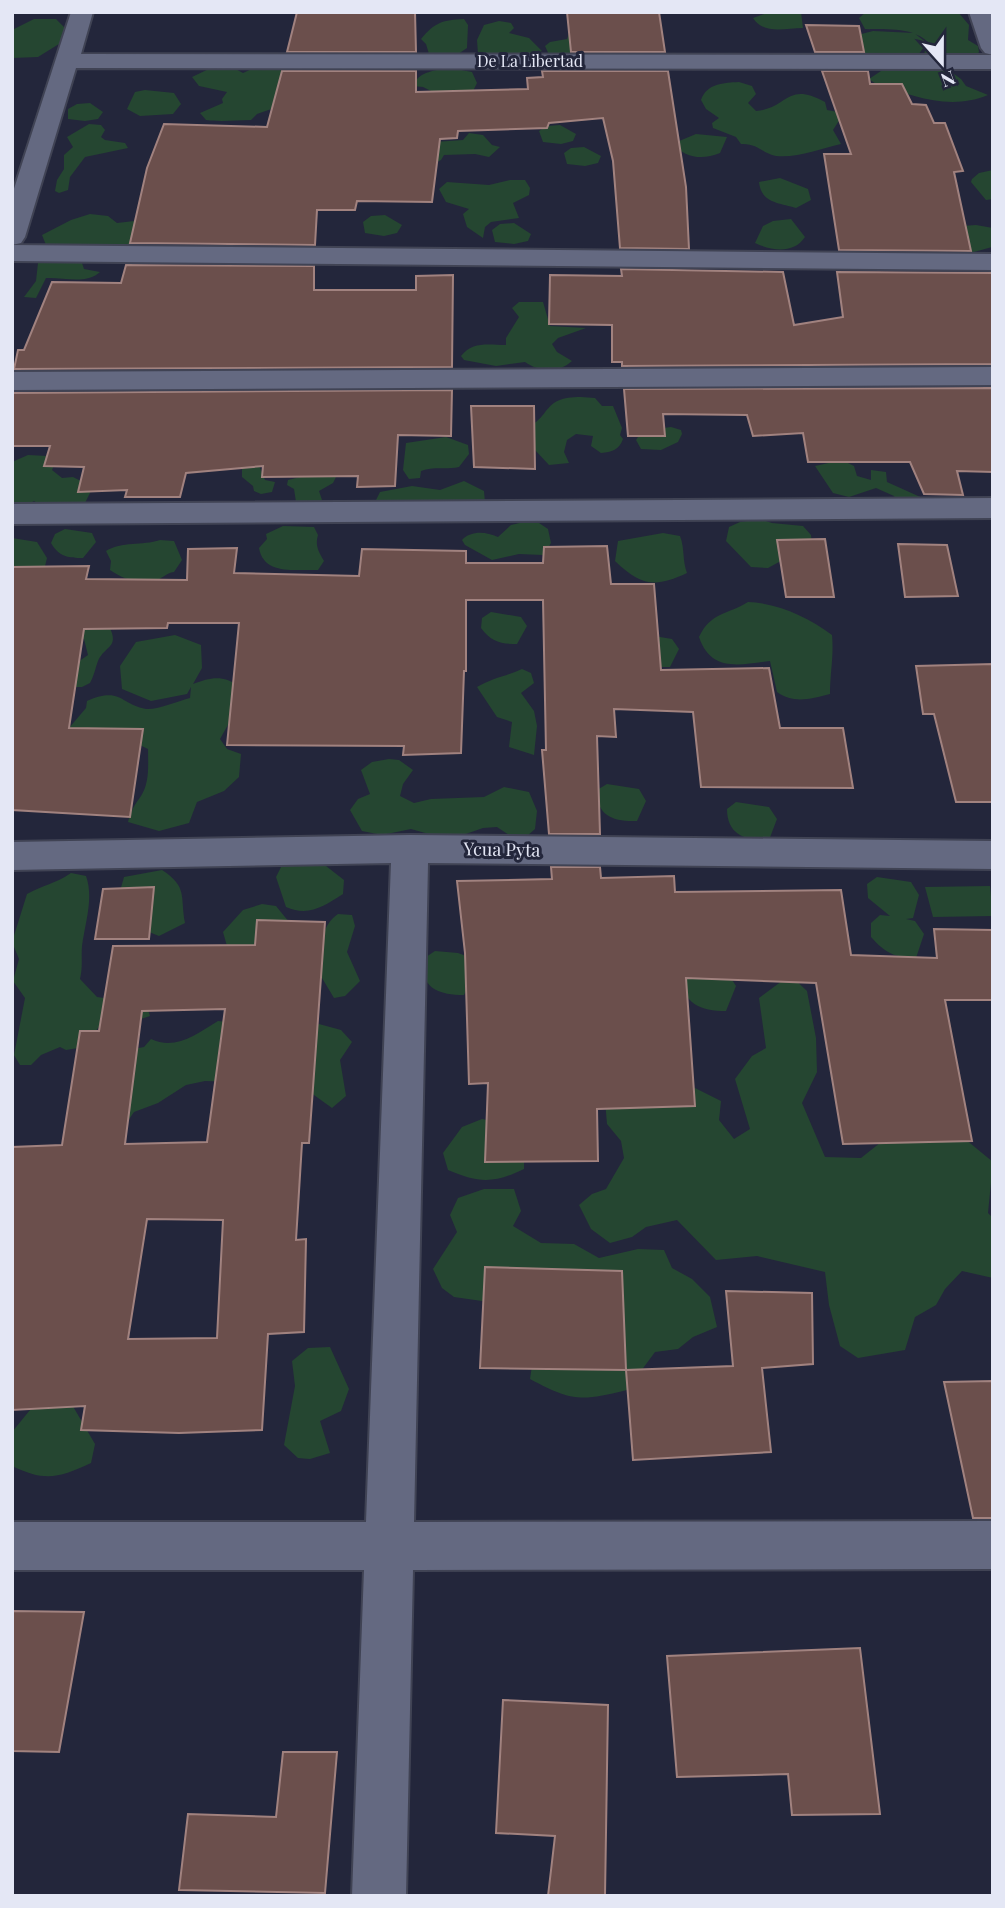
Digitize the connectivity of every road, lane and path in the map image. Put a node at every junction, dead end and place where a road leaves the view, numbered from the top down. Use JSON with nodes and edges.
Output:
{"nodes":[{"id":1,"x":82,"y":12,"type":"edge"},
{"id":2,"x":980,"y":12,"type":"edge"},
{"id":3,"x":993,"y":48,"type":"edge"},
{"id":4,"x":67,"y":61,"type":"junction"},
{"id":5,"x":993,"y":62,"type":"edge"},
{"id":6,"x":12,"y":237,"type":"edge"},
{"id":7,"x":12,"y":254,"type":"edge"},
{"id":8,"x":993,"y":262,"type":"edge"},
{"id":9,"x":993,"y":376,"type":"edge"},
{"id":10,"x":12,"y":381,"type":"edge"},
{"id":11,"x":993,"y":508,"type":"edge"},
{"id":12,"x":12,"y":514,"type":"edge"},
{"id":13,"x":410,"y":849,"type":"junction"},
{"id":14,"x":993,"y":855,"type":"edge"},
{"id":15,"x":12,"y":856,"type":"edge"},
{"id":16,"x":993,"y":1545,"type":"edge"},
{"id":17,"x":12,"y":1546,"type":"edge"},
{"id":18,"x":387,"y":1546,"type":"junction"},
{"id":19,"x":379,"y":1896,"type":"edge"}],
"edges":[{"from":1,"to":4,"type":"street"},
{"from":2,"to":3,"type":"street"},
{"from":4,"to":5,"type":"street","name":"De La Libertad"},
{"from":4,"to":6,"type":"street"},
{"from":7,"to":8,"type":"street"},
{"from":9,"to":10,"type":"street"},
{"from":11,"to":12,"type":"street"},
{"from":13,"to":14,"type":"street","name":"Ycua Pyta"},
{"from":13,"to":15,"type":"street","name":"Ycua Pyta"},
{"from":13,"to":18,"type":"street"},
{"from":16,"to":18,"type":"street"},
{"from":17,"to":18,"type":"street"},
{"from":18,"to":19,"type":"street"}]}
